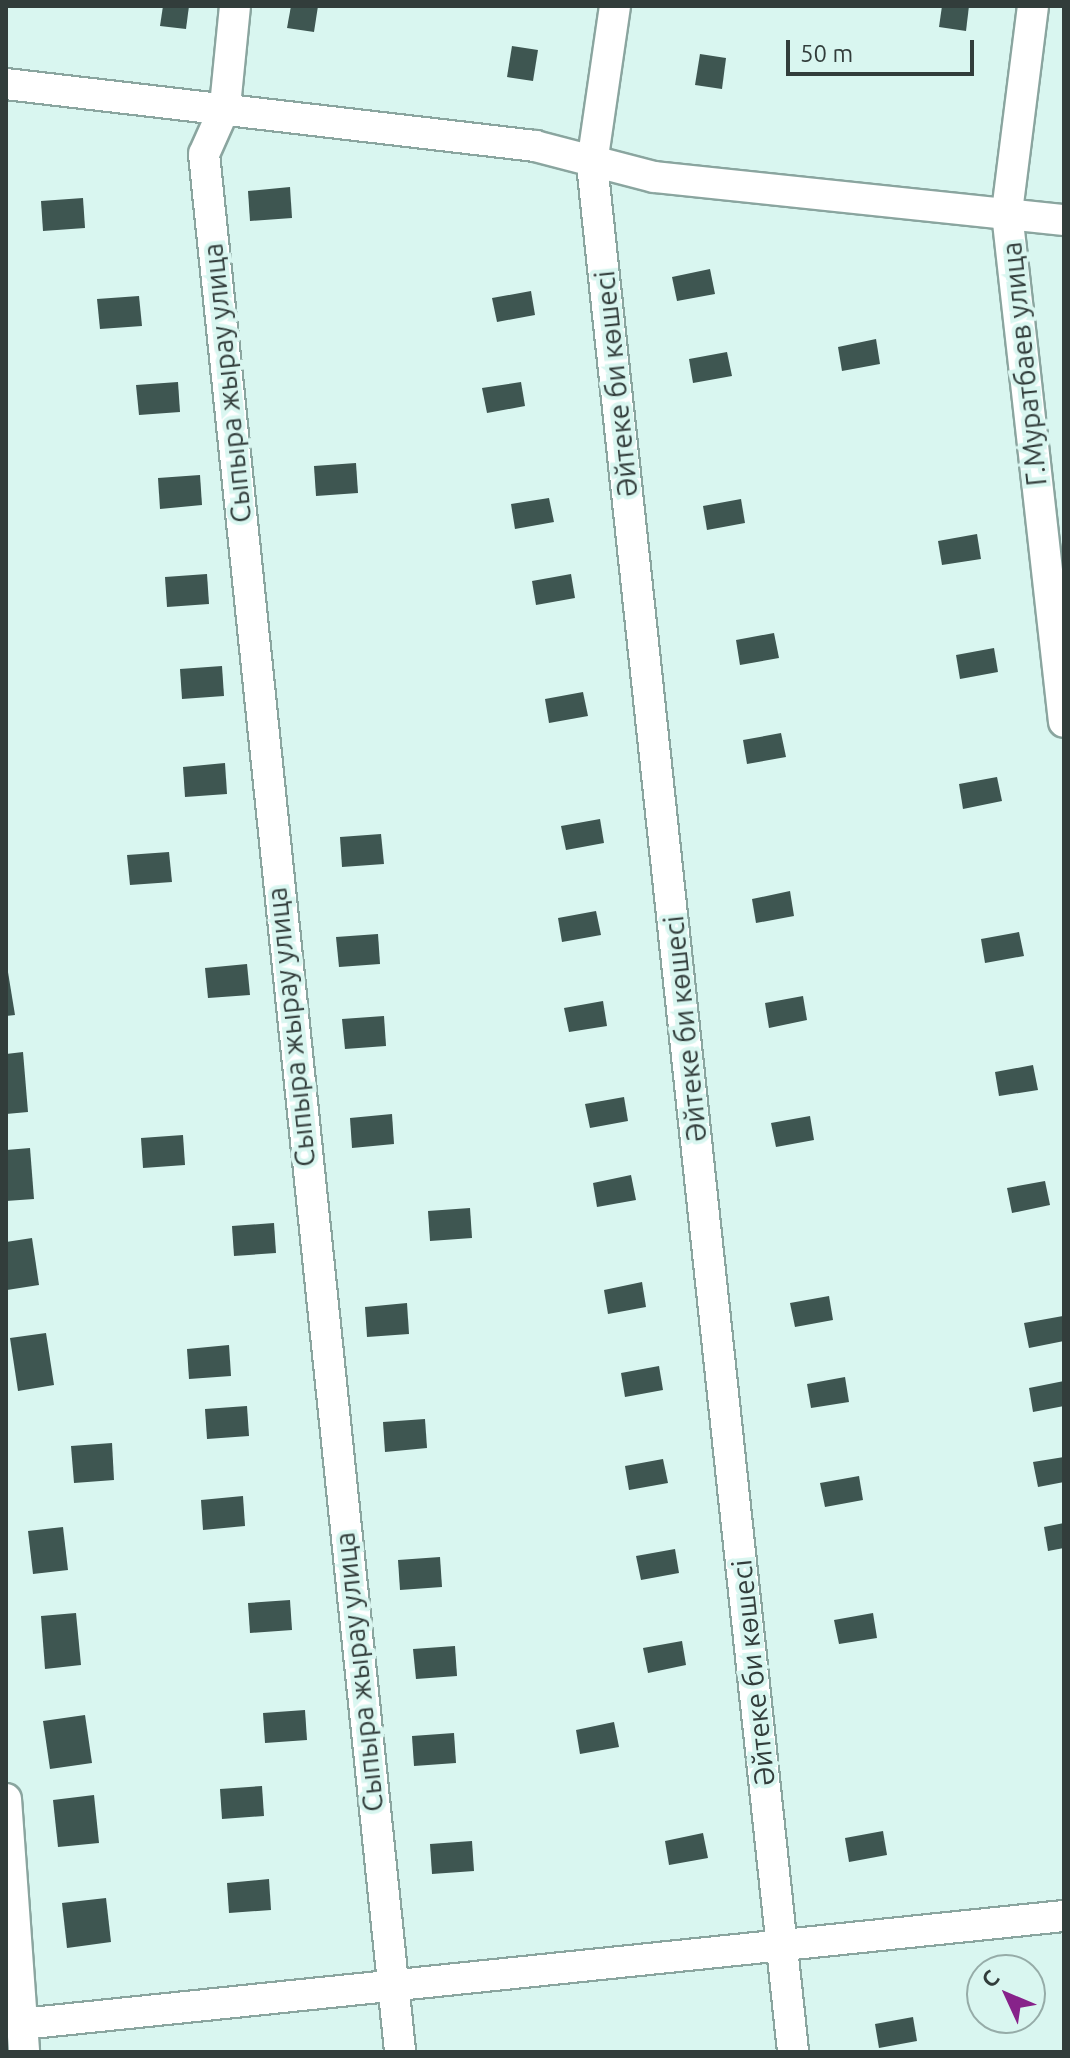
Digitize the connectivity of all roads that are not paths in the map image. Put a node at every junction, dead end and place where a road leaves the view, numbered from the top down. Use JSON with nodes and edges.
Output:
{"nodes":[{"id":1,"x":235,"y":6,"type":"edge"},
{"id":2,"x":615,"y":6,"type":"edge"},
{"id":3,"x":1033,"y":6,"type":"edge"},
{"id":4,"x":6,"y":84,"type":"edge"},
{"id":5,"x":225,"y":107,"type":"junction"},
{"id":6,"x":592,"y":164,"type":"junction"},
{"id":7,"x":1007,"y":213,"type":"junction"},
{"id":8,"x":1064,"y":220,"type":"edge"},
{"id":9,"x":1064,"y":722,"type":"edge"},
{"id":10,"x":6,"y":1799,"type":"edge"},
{"id":11,"x":1064,"y":1916,"type":"edge"},
{"id":12,"x":781,"y":1941,"type":"junction"},
{"id":13,"x":392,"y":1984,"type":"junction"},
{"id":14,"x":6,"y":1992,"type":"edge"},
{"id":15,"x":23,"y":2038,"type":"edge"},
{"id":16,"x":400,"y":2052,"type":"edge"},
{"id":17,"x":793,"y":2052,"type":"edge"}],
"edges":[{"from":1,"to":5,"type":"street","name":"Сыпыра жырау улица"},
{"from":2,"to":6,"type":"street","name":"Әйтеке би көшесі"},
{"from":3,"to":7,"type":"street","name":"Г.Муратбаев улица"},
{"from":4,"to":5,"type":"street"},
{"from":5,"to":6,"type":"street"},
{"from":5,"to":13,"type":"street","name":"Сыпыра жырау улица"},
{"from":6,"to":7,"type":"street"},
{"from":6,"to":12,"type":"street","name":"Әйтеке би көшесі"},
{"from":7,"to":8,"type":"street"},
{"from":7,"to":9,"type":"street","name":"Г.Муратбаев улица"},
{"from":10,"to":15,"type":"street"},
{"from":11,"to":12,"type":"street"},
{"from":12,"to":13,"type":"street"},
{"from":12,"to":17,"type":"street","name":"Әйтеке би көшесі"},
{"from":13,"to":15,"type":"street"},
{"from":13,"to":16,"type":"street","name":"Сыпыра жырау улица"},
{"from":14,"to":15,"type":"street"}]}
